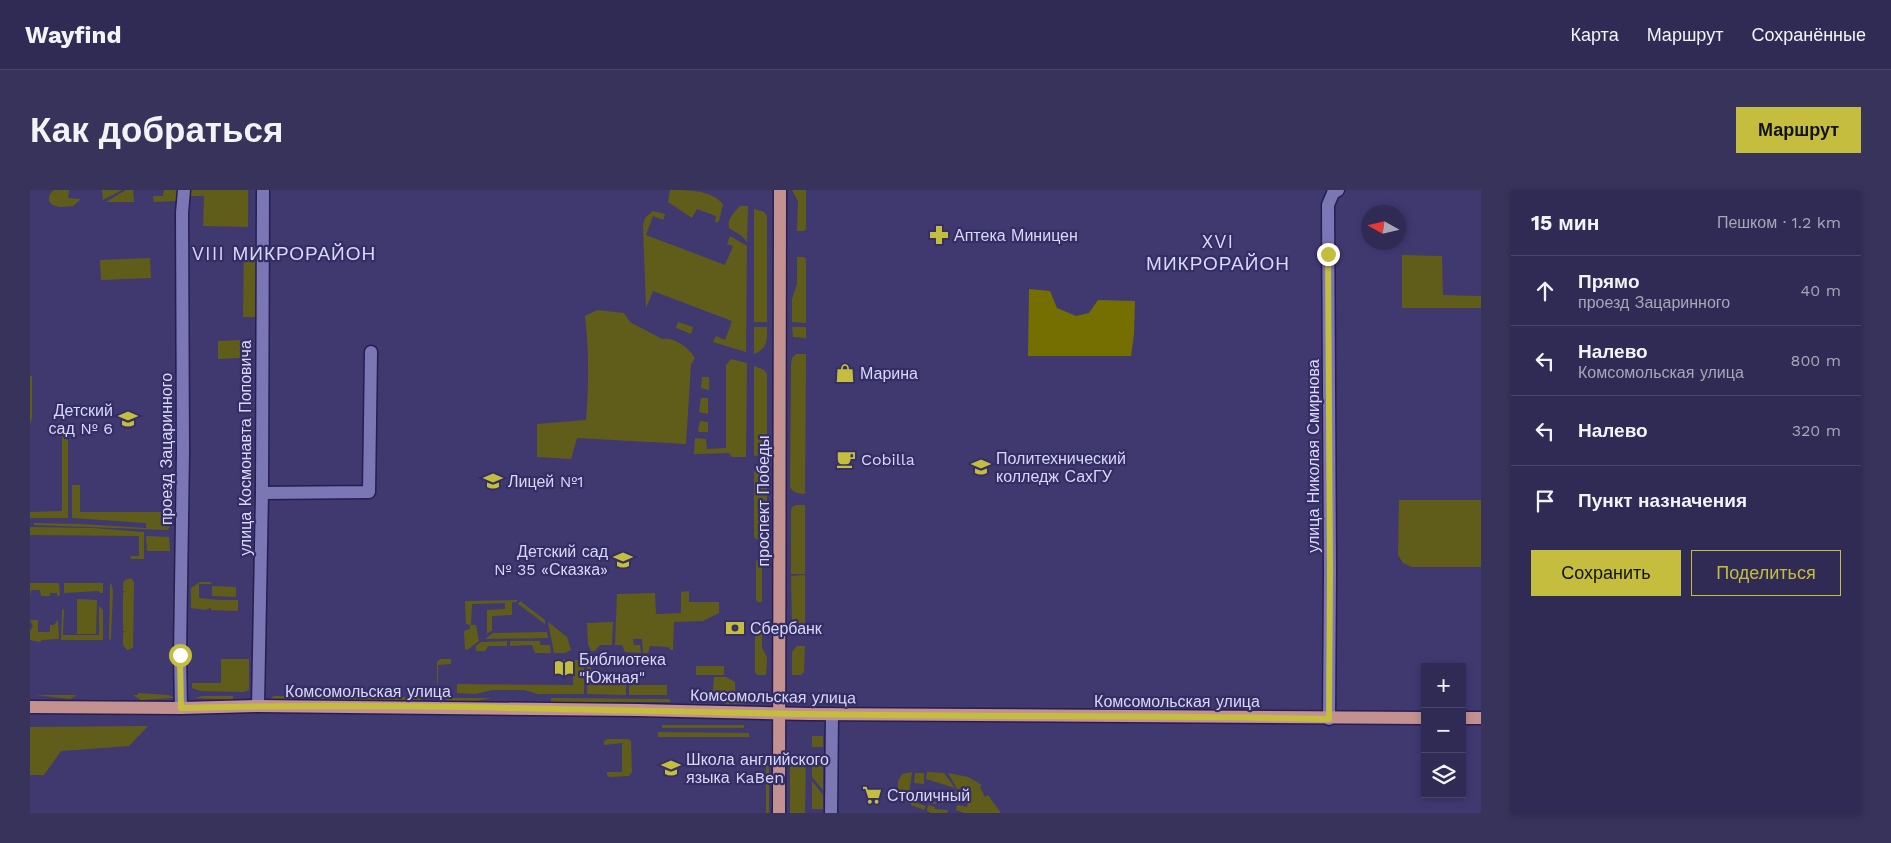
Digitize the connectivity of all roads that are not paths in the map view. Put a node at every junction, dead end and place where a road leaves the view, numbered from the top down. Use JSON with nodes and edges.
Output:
{"nodes":[{"id":1,"x":184,"y":190,"type":"edge"},
{"id":2,"x":263,"y":190,"type":"edge"},
{"id":3,"x":780,"y":190,"type":"edge"},
{"id":4,"x":1335,"y":192,"type":"edge"},
{"id":5,"x":371,"y":352,"type":"dead end"},
{"id":6,"x":262,"y":493,"type":"junction"},
{"id":7,"x":258,"y":706,"type":"junction"},
{"id":8,"x":30,"y":707,"type":"edge"},
{"id":9,"x":181,"y":708,"type":"junction"},
{"id":10,"x":779,"y":713,"type":"junction"},
{"id":11,"x":832,"y":714,"type":"junction"},
{"id":12,"x":1421,"y":718,"type":"edge"},
{"id":13,"x":1466,"y":718,"type":"edge"},
{"id":14,"x":1481,"y":718,"type":"edge"},
{"id":15,"x":1329,"y":719,"type":"junction"},
{"id":16,"x":779,"y":813,"type":"edge"},
{"id":17,"x":830,"y":813,"type":"edge"}],
"edges":[{"from":1,"to":9,"type":"street","name":"проезд Зацаринного"},
{"from":2,"to":6,"type":"street","name":"улица Космонавта Поповича"},
{"from":3,"to":10,"type":"main road","name":"проспект Победы"},
{"from":4,"to":15,"type":"street","name":"улица Николая Смирнова"},
{"from":5,"to":6,"type":"street"},
{"from":6,"to":7,"type":"street","name":"улица Космонавта Поповича"},
{"from":7,"to":9,"type":"main road","name":"Комсомольская улица"},
{"from":7,"to":10,"type":"main road","name":"Комсомольская улица"},
{"from":8,"to":9,"type":"main road","name":"Комсомольская улица"},
{"from":10,"to":11,"type":"main road","name":"Комсомольская улица"},
{"from":10,"to":16,"type":"main road","name":"проспект Победы"},
{"from":11,"to":15,"type":"main road","name":"Комсомольская улица"},
{"from":11,"to":17,"type":"street"},
{"from":12,"to":15,"type":"main road","name":"Комсомольская улица"},
{"from":13,"to":14,"type":"main road"}]}
